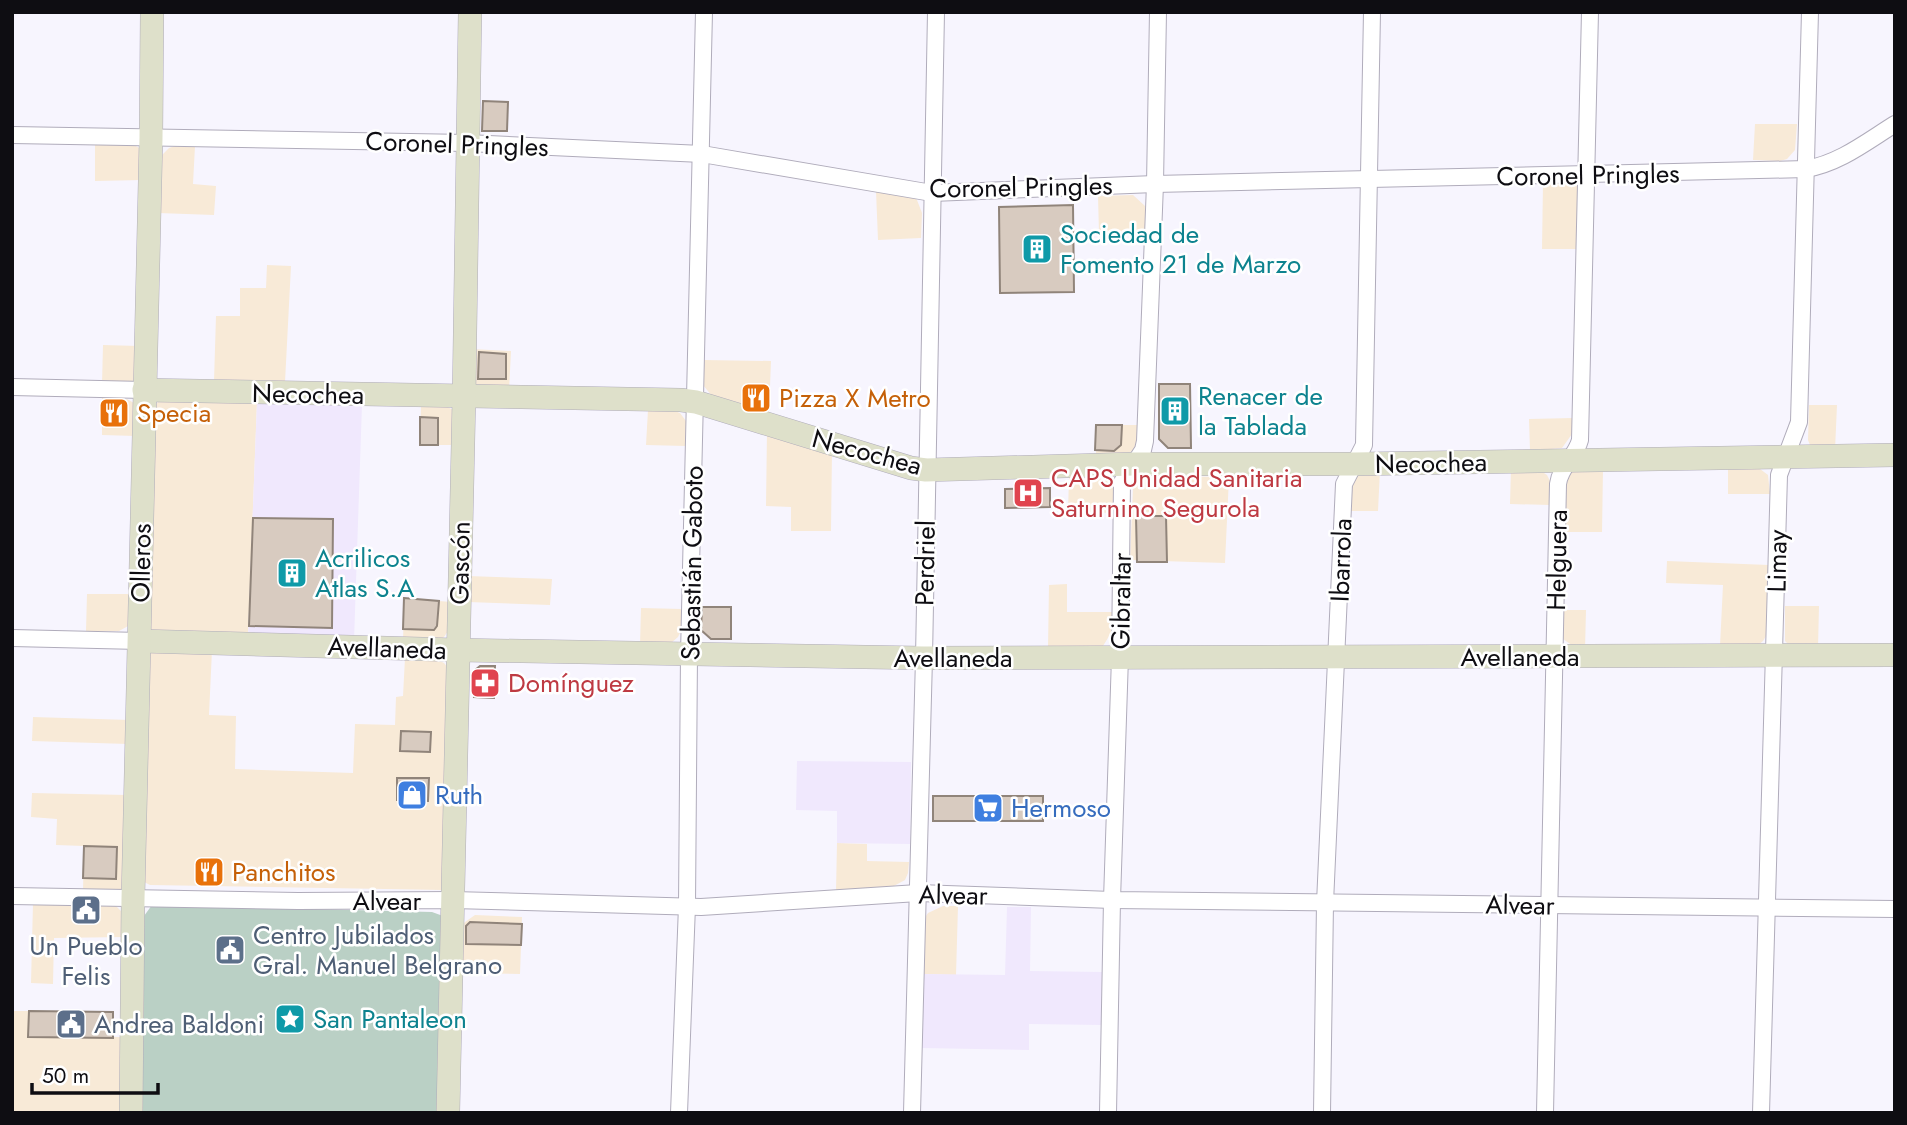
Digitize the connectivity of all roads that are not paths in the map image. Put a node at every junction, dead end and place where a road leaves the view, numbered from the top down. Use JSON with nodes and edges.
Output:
{"nodes":[{"id":1,"x":152,"y":12,"type":"edge"},
{"id":2,"x":470,"y":12,"type":"edge"},
{"id":3,"x":704,"y":12,"type":"edge"},
{"id":4,"x":936,"y":12,"type":"edge"},
{"id":5,"x":1158,"y":12,"type":"edge"},
{"id":6,"x":1372,"y":12,"type":"edge"},
{"id":7,"x":1590,"y":12,"type":"edge"},
{"id":8,"x":1810,"y":12,"type":"edge"},
{"id":9,"x":1895,"y":124,"type":"edge"},
{"id":10,"x":12,"y":135,"type":"edge"},
{"id":11,"x":151,"y":138,"type":"junction"},
{"id":12,"x":467,"y":143,"type":"junction"},
{"id":13,"x":702,"y":153,"type":"junction"},
{"id":14,"x":1806,"y":169,"type":"junction"},
{"id":15,"x":1588,"y":175,"type":"junction"},
{"id":16,"x":1368,"y":181,"type":"junction"},
{"id":17,"x":1155,"y":184,"type":"junction"},
{"id":18,"x":932,"y":193,"type":"junction"},
{"id":19,"x":12,"y":387,"type":"edge"},
{"id":20,"x":144,"y":390,"type":"junction"},
{"id":21,"x":464,"y":398,"type":"junction"},
{"id":22,"x":696,"y":402,"type":"junction"},
{"id":23,"x":1895,"y":455,"type":"edge"},
{"id":24,"x":1787,"y":456,"type":"junction"},
{"id":25,"x":1570,"y":459,"type":"junction"},
{"id":26,"x":1133,"y":464,"type":"junction"},
{"id":27,"x":1354,"y":464,"type":"junction"},
{"id":28,"x":926,"y":470,"type":"junction"},
{"id":29,"x":12,"y":639,"type":"edge"},
{"id":30,"x":140,"y":641,"type":"junction"},
{"id":31,"x":458,"y":650,"type":"junction"},
{"id":32,"x":690,"y":654,"type":"junction"},
{"id":33,"x":1774,"y":654,"type":"junction"},
{"id":34,"x":1895,"y":654,"type":"edge"},
{"id":35,"x":1120,"y":657,"type":"junction"},
{"id":36,"x":1338,"y":657,"type":"junction"},
{"id":37,"x":1556,"y":658,"type":"junction"},
{"id":38,"x":924,"y":659,"type":"junction"},
{"id":39,"x":918,"y":894,"type":"junction"},
{"id":40,"x":12,"y":896,"type":"edge"},
{"id":41,"x":133,"y":899,"type":"junction"},
{"id":42,"x":453,"y":900,"type":"junction"},
{"id":43,"x":1112,"y":900,"type":"junction"},
{"id":44,"x":1325,"y":903,"type":"junction"},
{"id":45,"x":1550,"y":905,"type":"junction"},
{"id":46,"x":687,"y":906,"type":"junction"},
{"id":47,"x":1768,"y":907,"type":"junction"},
{"id":48,"x":1895,"y":909,"type":"edge"},
{"id":49,"x":131,"y":1113,"type":"edge"},
{"id":50,"x":448,"y":1113,"type":"edge"},
{"id":51,"x":679,"y":1113,"type":"edge"},
{"id":52,"x":912,"y":1113,"type":"edge"},
{"id":53,"x":1108,"y":1113,"type":"edge"},
{"id":54,"x":1322,"y":1113,"type":"edge"},
{"id":55,"x":1545,"y":1113,"type":"edge"},
{"id":56,"x":1761,"y":1113,"type":"edge"}],
"edges":[{"from":1,"to":11,"type":"street","name":"Olleros"},
{"from":2,"to":12,"type":"street","name":"Gascón"},
{"from":3,"to":13,"type":"street","name":"Sebastián Gaboto"},
{"from":4,"to":18,"type":"street","name":"Perdriel"},
{"from":5,"to":17,"type":"street","name":"Gibraltar"},
{"from":6,"to":16,"type":"street","name":"Ibarrola"},
{"from":7,"to":15,"type":"street","name":"Helguera"},
{"from":8,"to":14,"type":"street","name":"Limay"},
{"from":9,"to":14,"type":"street","name":"Coronel Pringles"},
{"from":10,"to":11,"type":"street","name":"Coronel Pringles"},
{"from":11,"to":12,"type":"street","name":"Coronel Pringles"},
{"from":11,"to":20,"type":"street","name":"Olleros"},
{"from":12,"to":13,"type":"street","name":"Coronel Pringles"},
{"from":12,"to":21,"type":"street","name":"Gascón"},
{"from":13,"to":18,"type":"street","name":"Coronel Pringles"},
{"from":13,"to":22,"type":"street","name":"Sebastián Gaboto"},
{"from":14,"to":15,"type":"street","name":"Coronel Pringles"},
{"from":14,"to":24,"type":"street","name":"Limay"},
{"from":15,"to":16,"type":"street","name":"Coronel Pringles"},
{"from":15,"to":25,"type":"street","name":"Helguera"},
{"from":16,"to":17,"type":"street","name":"Coronel Pringles"},
{"from":16,"to":27,"type":"street","name":"Ibarrola"},
{"from":17,"to":18,"type":"street","name":"Coronel Pringles"},
{"from":17,"to":26,"type":"street","name":"Gibraltar"},
{"from":18,"to":28,"type":"street","name":"Perdriel"},
{"from":19,"to":20,"type":"street","name":"Necochea"},
{"from":20,"to":21,"type":"street","name":"Necochea"},
{"from":20,"to":30,"type":"street","name":"Olleros"},
{"from":21,"to":22,"type":"street","name":"Necochea"},
{"from":21,"to":31,"type":"street","name":"Gascón"},
{"from":22,"to":28,"type":"street","name":"Necochea"},
{"from":22,"to":32,"type":"street","name":"Sebastián Gaboto"},
{"from":23,"to":24,"type":"street","name":"Necochea"},
{"from":24,"to":25,"type":"street","name":"Necochea"},
{"from":24,"to":33,"type":"street","name":"Limay"},
{"from":25,"to":27,"type":"street","name":"Necochea"},
{"from":25,"to":37,"type":"street","name":"Helguera"},
{"from":26,"to":27,"type":"street","name":"Necochea"},
{"from":26,"to":28,"type":"street","name":"Necochea"},
{"from":26,"to":35,"type":"street","name":"Gibraltar"},
{"from":27,"to":36,"type":"street","name":"Ibarrola"},
{"from":28,"to":38,"type":"street","name":"Perdriel"},
{"from":29,"to":30,"type":"street","name":"Avellaneda"},
{"from":30,"to":31,"type":"street","name":"Avellaneda"},
{"from":30,"to":41,"type":"street","name":"Olleros"},
{"from":31,"to":32,"type":"street","name":"Avellaneda"},
{"from":31,"to":42,"type":"street","name":"Gascón"},
{"from":32,"to":38,"type":"street","name":"Avellaneda"},
{"from":32,"to":46,"type":"street","name":"Sebastián Gaboto"},
{"from":33,"to":34,"type":"street","name":"Avellaneda"},
{"from":33,"to":37,"type":"street","name":"Avellaneda"},
{"from":33,"to":47,"type":"street","name":"Limay"},
{"from":35,"to":36,"type":"street","name":"Avellaneda"},
{"from":35,"to":38,"type":"street","name":"Avellaneda"},
{"from":35,"to":43,"type":"street","name":"Gibraltar"},
{"from":36,"to":37,"type":"street","name":"Avellaneda"},
{"from":36,"to":44,"type":"street","name":"Ibarrola"},
{"from":37,"to":45,"type":"street","name":"Helguera"},
{"from":38,"to":39,"type":"street","name":"Perdriel"},
{"from":39,"to":43,"type":"street","name":"Alvear"},
{"from":39,"to":46,"type":"street","name":"Alvear"},
{"from":39,"to":52,"type":"street","name":"Perdriel"},
{"from":40,"to":41,"type":"street","name":"Alvear"},
{"from":41,"to":42,"type":"street","name":"Alvear"},
{"from":41,"to":49,"type":"street","name":"Olleros"},
{"from":42,"to":46,"type":"street","name":"Alvear"},
{"from":42,"to":50,"type":"street","name":"Gascón"},
{"from":43,"to":44,"type":"street","name":"Alvear"},
{"from":43,"to":53,"type":"street","name":"Gibraltar"},
{"from":44,"to":45,"type":"street","name":"Alvear"},
{"from":44,"to":54,"type":"street","name":"Ibarrola"},
{"from":45,"to":47,"type":"street","name":"Alvear"},
{"from":45,"to":55,"type":"street","name":"Helguera"},
{"from":46,"to":51,"type":"street","name":"Sebastián Gaboto"},
{"from":47,"to":48,"type":"street","name":"Alvear"},
{"from":47,"to":56,"type":"street","name":"Limay"}]}
